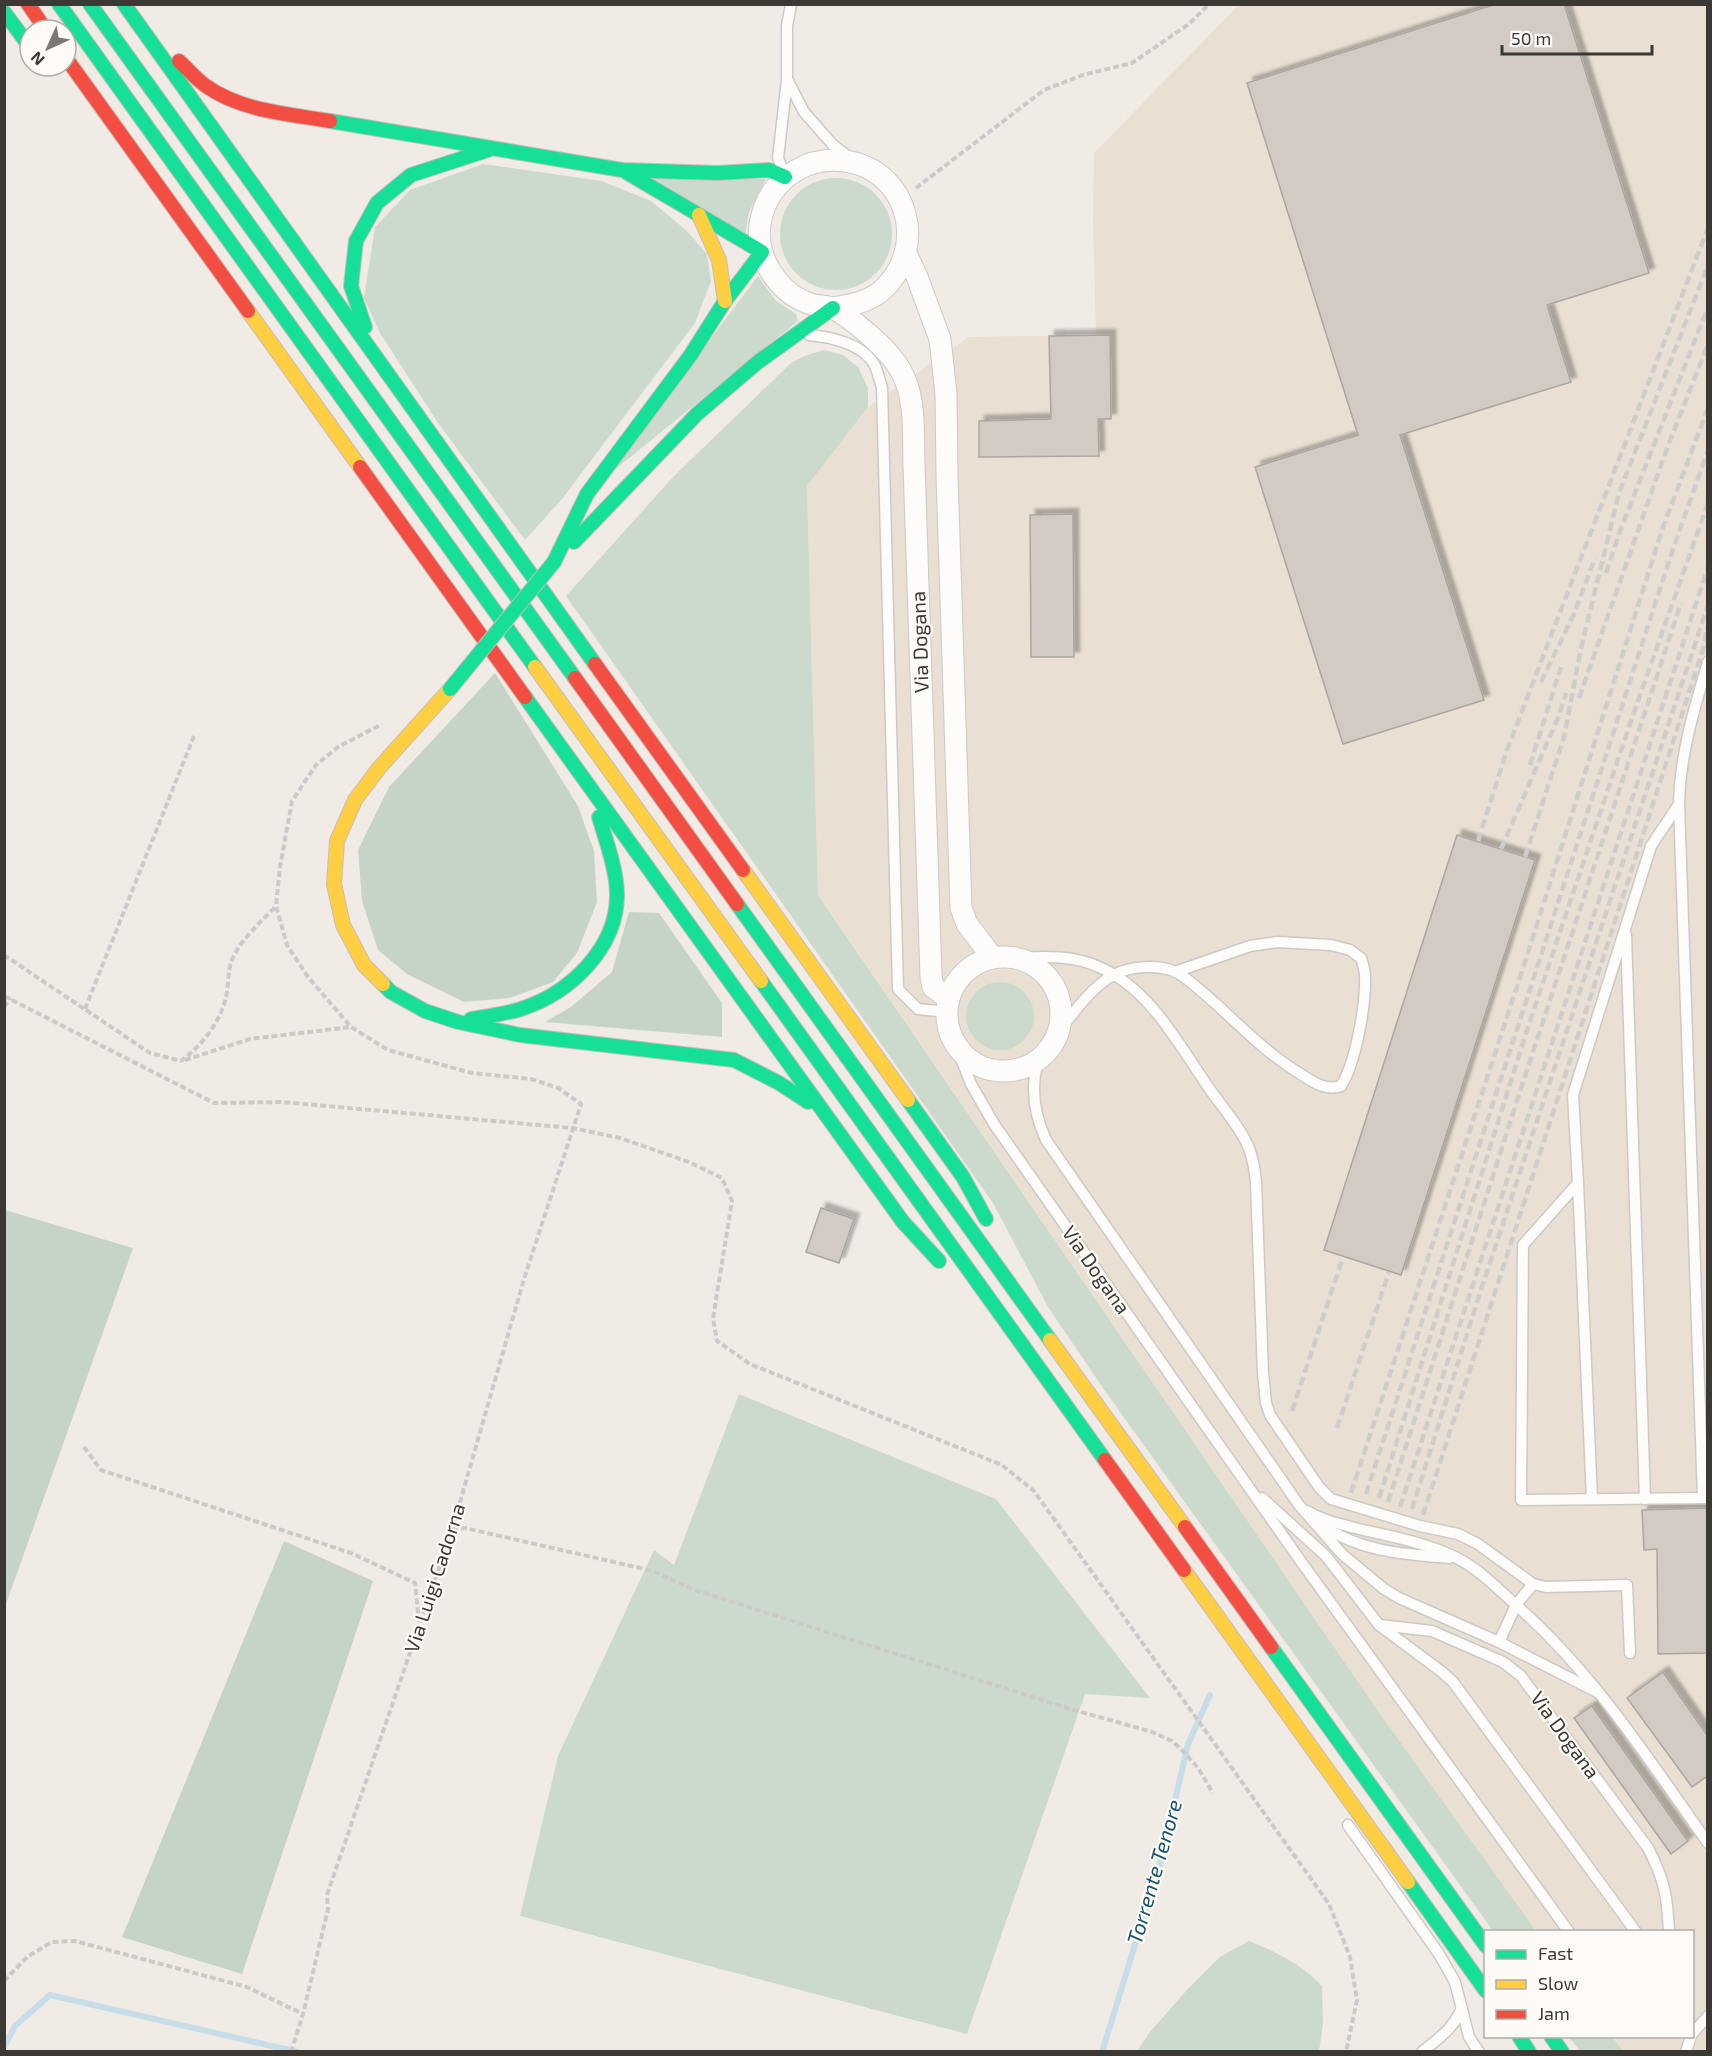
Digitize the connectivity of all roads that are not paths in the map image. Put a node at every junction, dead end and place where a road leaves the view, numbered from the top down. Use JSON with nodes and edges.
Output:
{"nodes":[{"id":1,"x":28,"y":4,"type":"edge"},
{"id":2,"x":59,"y":4,"type":"edge"},
{"id":3,"x":90,"y":4,"type":"edge"},
{"id":4,"x":791,"y":4,"type":"edge"},
{"id":5,"x":126,"y":6,"type":"edge"},
{"id":6,"x":4,"y":12,"type":"edge"},
{"id":7,"x":38,"y":18,"type":"edge"},
{"id":8,"x":18,"y":31,"type":"edge"},
{"id":9,"x":78,"y":75,"type":"edge"},
{"id":10,"x":787,"y":80,"type":"junction"},
{"id":11,"x":104,"y":134,"type":"dead end"},
{"id":12,"x":492,"y":148,"type":"junction"},
{"id":13,"x":856,"y":162,"type":"junction"},
{"id":14,"x":622,"y":170,"type":"junction"},
{"id":15,"x":785,"y":177,"type":"junction"},
{"id":16,"x":169,"y":203,"type":"junction"},
{"id":17,"x":699,"y":215,"type":"junction"},
{"id":18,"x":762,"y":252,"type":"junction"},
{"id":19,"x":906,"y":253,"type":"junction"},
{"id":20,"x":725,"y":301,"type":"junction"},
{"id":21,"x":835,"y":310,"type":"junction"},
{"id":22,"x":797,"y":333,"type":"junction"},
{"id":23,"x":874,"y":364,"type":"junction"},
{"id":24,"x":454,"y":468,"type":"junction"},
{"id":25,"x":554,"y":562,"type":"junction"},
{"id":26,"x":1707,"y":662,"type":"edge"},
{"id":27,"x":592,"y":792,"type":"junction"},
{"id":28,"x":1679,"y":804,"type":"junction"},
{"id":29,"x":1626,"y":927,"type":"junction"},
{"id":30,"x":1001,"y":958,"type":"junction"},
{"id":31,"x":1175,"y":972,"type":"junction"},
{"id":32,"x":1113,"y":975,"type":"junction"},
{"id":33,"x":949,"y":1006,"type":"junction"},
{"id":34,"x":458,"y":1022,"type":"junction"},
{"id":35,"x":1059,"y":1031,"type":"junction"},
{"id":36,"x":955,"y":1043,"type":"junction"},
{"id":37,"x":1038,"y":1061,"type":"junction"},
{"id":38,"x":825,"y":1114,"type":"junction"},
{"id":39,"x":1578,"y":1183,"type":"junction"},
{"id":40,"x":991,"y":1228,"type":"dead end"},
{"id":41,"x":1007,"y":1258,"type":"dead end"},
{"id":42,"x":949,"y":1272,"type":"dead end"},
{"id":43,"x":964,"y":1289,"type":"dead end"},
{"id":44,"x":1058,"y":1350,"type":"junction"},
{"id":45,"x":1034,"y":1364,"type":"junction"},
{"id":46,"x":1250,"y":1488,"type":"junction"},
{"id":47,"x":1706,"y":1498,"type":"edge"},
{"id":48,"x":1592,"y":1499,"type":"junction"},
{"id":49,"x":1645,"y":1499,"type":"junction"},
{"id":50,"x":1299,"y":1505,"type":"junction"},
{"id":51,"x":1459,"y":1559,"type":"junction"},
{"id":52,"x":1533,"y":1584,"type":"junction"},
{"id":53,"x":1516,"y":1605,"type":"junction"},
{"id":54,"x":1379,"y":1625,"type":"junction"},
{"id":55,"x":1499,"y":1642,"type":"junction"},
{"id":56,"x":1630,"y":1653,"type":"dead end"},
{"id":57,"x":1599,"y":1693,"type":"junction"},
{"id":58,"x":1306,"y":1742,"type":"junction"},
{"id":59,"x":1326,"y":1789,"type":"dead end"},
{"id":60,"x":1341,"y":1815,"type":"dead end"},
{"id":61,"x":1707,"y":1843,"type":"edge"},
{"id":62,"x":1568,"y":1930,"type":"edge"},
{"id":63,"x":1635,"y":1930,"type":"edge"},
{"id":64,"x":1669,"y":1930,"type":"edge"},
{"id":65,"x":1484,"y":1945,"type":"edge"},
{"id":66,"x":1484,"y":1990,"type":"edge"},
{"id":67,"x":1462,"y":2008,"type":"junction"},
{"id":68,"x":1707,"y":2016,"type":"edge"},
{"id":69,"x":1694,"y":2031,"type":"edge"},
{"id":70,"x":1469,"y":2037,"type":"junction"},
{"id":71,"x":1520,"y":2038,"type":"edge"},
{"id":72,"x":1552,"y":2038,"type":"edge"},
{"id":73,"x":1422,"y":2052,"type":"edge"},
{"id":74,"x":1465,"y":2052,"type":"edge"},
{"id":75,"x":1479,"y":2052,"type":"edge"},
{"id":76,"x":1529,"y":2052,"type":"edge"},
{"id":77,"x":1562,"y":2052,"type":"edge"}],
"edges":[{"from":1,"to":7,"type":"highway"},
{"from":2,"to":45,"type":"highway"},
{"from":3,"to":44,"type":"highway"},
{"from":4,"to":10,"type":"lane"},
{"from":5,"to":12,"type":"highway"},
{"from":5,"to":24,"type":"highway"},
{"from":6,"to":8,"type":"highway"},
{"from":9,"to":16,"type":"highway"},
{"from":10,"to":13,"type":"lane"},
{"from":10,"to":15,"type":"lane"},
{"from":11,"to":16,"type":"highway"},
{"from":12,"to":14,"type":"highway"},
{"from":12,"to":24,"type":"highway"},
{"from":13,"to":15,"type":"street"},
{"from":13,"to":19,"type":"street"},
{"from":14,"to":15,"type":"highway"},
{"from":14,"to":17,"type":"highway"},
{"from":15,"to":18,"type":"street"},
{"from":16,"to":27,"type":"highway"},
{"from":17,"to":18,"type":"highway"},
{"from":17,"to":20,"type":"highway"},
{"from":18,"to":20,"type":"highway"},
{"from":18,"to":21,"type":"street"},
{"from":19,"to":21,"type":"street"},
{"from":19,"to":30,"type":"street","name":"Via Dogana"},
{"from":20,"to":25,"type":"highway"},
{"from":21,"to":22,"type":"highway"},
{"from":21,"to":23,"type":"lane"},
{"from":21,"to":33,"type":"street","name":"Via Dogana"},
{"from":22,"to":23,"type":"lane"},
{"from":22,"to":25,"type":"highway"},
{"from":23,"to":33,"type":"lane"},
{"from":24,"to":40,"type":"highway"},
{"from":25,"to":34,"type":"highway","bridge":true},
{"from":26,"to":28,"type":"lane"},
{"from":27,"to":34,"type":"highway"},
{"from":27,"to":38,"type":"highway"},
{"from":28,"to":29,"type":"lane"},
{"from":28,"to":47,"type":"lane"},
{"from":29,"to":39,"type":"lane"},
{"from":29,"to":49,"type":"lane"},
{"from":30,"to":32,"type":"lane"},
{"from":30,"to":33,"type":"street"},
{"from":30,"to":35,"type":"street","name":"Via Dogana"},
{"from":31,"to":31,"type":"lane"},
{"from":31,"to":32,"type":"lane"},
{"from":32,"to":35,"type":"lane"},
{"from":32,"to":52,"type":"lane"},
{"from":33,"to":36,"type":"street","name":"Via Dogana"},
{"from":34,"to":38,"type":"highway"},
{"from":35,"to":37,"type":"street"},
{"from":36,"to":37,"type":"street"},
{"from":36,"to":46,"type":"lane","name":"Via Dogana"},
{"from":37,"to":50,"type":"lane","name":"Via Dogana"},
{"from":38,"to":42,"type":"highway"},
{"from":39,"to":48,"type":"lane"},
{"from":39,"to":48,"type":"lane"},
{"from":41,"to":44,"type":"highway"},
{"from":43,"to":45,"type":"highway"},
{"from":44,"to":65,"type":"highway"},
{"from":45,"to":58,"type":"highway"},
{"from":46,"to":54,"type":"lane","name":"Via Dogana"},
{"from":46,"to":62,"type":"lane","name":"Via Dogana"},
{"from":47,"to":49,"type":"lane"},
{"from":48,"to":49,"type":"lane"},
{"from":50,"to":51,"type":"lane","name":"Via Dogana"},
{"from":50,"to":51,"type":"lane","name":"Via Dogana"},
{"from":50,"to":55,"type":"lane","name":"Via Dogana"},
{"from":51,"to":53,"type":"lane","name":"Via Dogana"},
{"from":52,"to":53,"type":"lane"},
{"from":52,"to":56,"type":"lane"},
{"from":53,"to":55,"type":"lane"},
{"from":53,"to":57,"type":"lane","name":"Via Dogana"},
{"from":54,"to":63,"type":"lane","name":"Via Dogana"},
{"from":54,"to":64,"type":"lane","name":"Via Dogana"},
{"from":55,"to":57,"type":"lane","name":"Via Dogana"},
{"from":57,"to":61,"type":"lane","name":"Via Dogana"},
{"from":58,"to":59,"type":"lane"},
{"from":58,"to":66,"type":"highway"},
{"from":60,"to":67,"type":"lane"},
{"from":67,"to":70,"type":"lane"},
{"from":67,"to":73,"type":"lane"},
{"from":68,"to":69,"type":"lane"},
{"from":70,"to":74,"type":"lane"},
{"from":70,"to":75,"type":"lane"},
{"from":71,"to":76,"type":"highway"},
{"from":72,"to":77,"type":"highway"}]}
